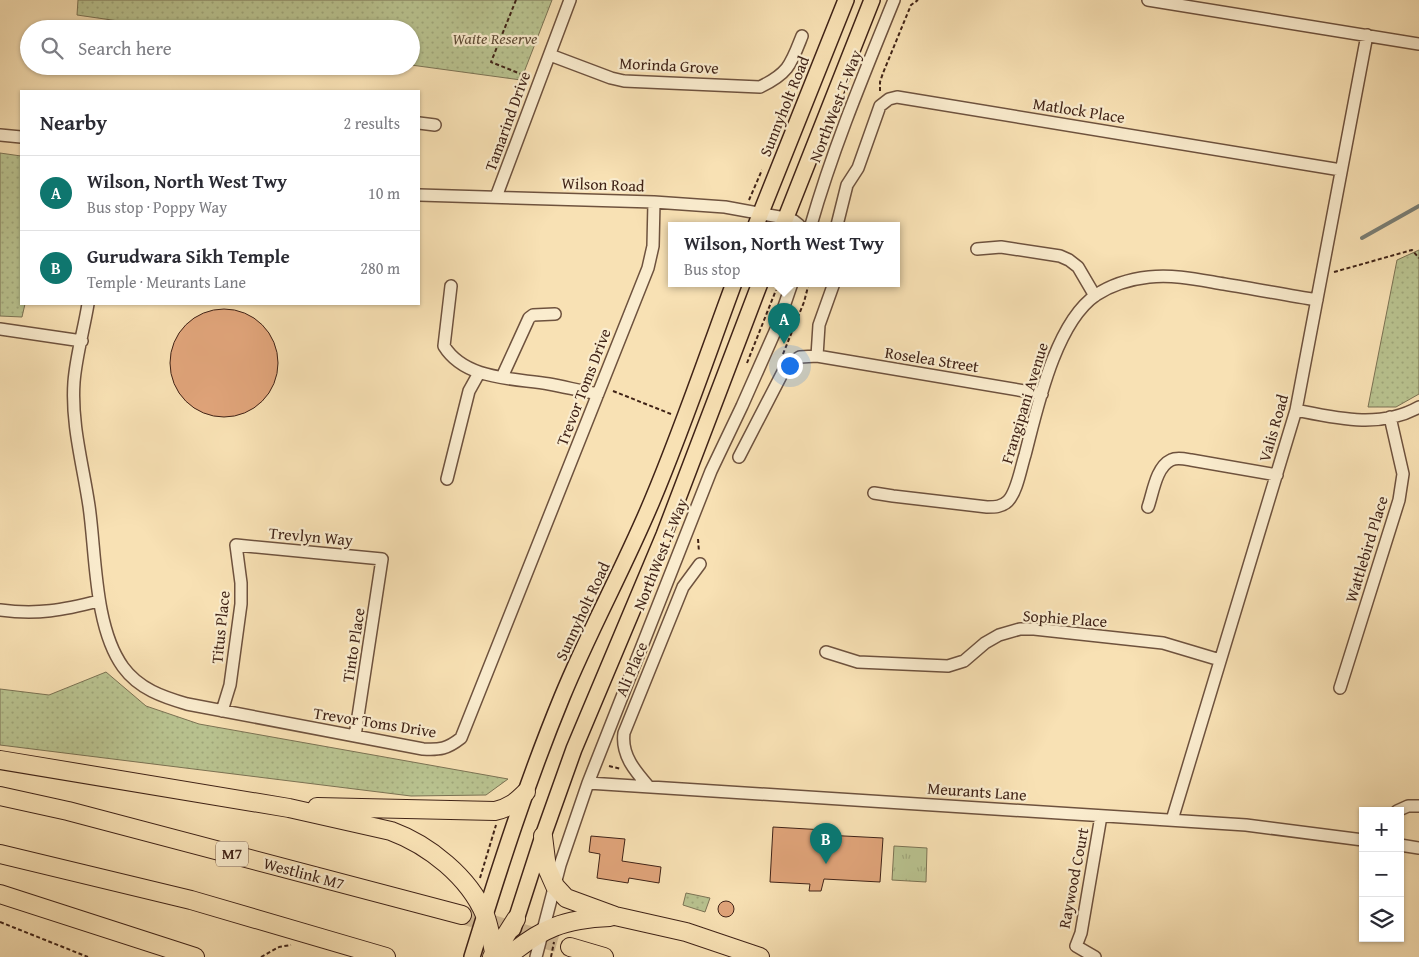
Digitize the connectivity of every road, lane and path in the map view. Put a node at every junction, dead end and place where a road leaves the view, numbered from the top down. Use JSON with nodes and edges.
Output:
{"nodes":[{"id":1,"x":516,"y":0,"type":"edge"},
{"id":2,"x":570,"y":0,"type":"edge"},
{"id":3,"x":846,"y":0,"type":"edge"},
{"id":4,"x":872,"y":0,"type":"edge"},
{"id":5,"x":894,"y":0,"type":"edge"},
{"id":6,"x":918,"y":0,"type":"edge"},
{"id":7,"x":1148,"y":0,"type":"edge"},
{"id":8,"x":1367,"y":35,"type":"junction"},
{"id":9,"x":802,"y":36,"type":"dead end"},
{"id":10,"x":1419,"y":44,"type":"edge"},
{"id":11,"x":550,"y":55,"type":"junction"},
{"id":12,"x":526,"y":76,"type":"dead end"},
{"id":13,"x":794,"y":78,"type":"dead end"},
{"id":14,"x":885,"y":103,"type":"junction"},
{"id":15,"x":420,"y":122,"type":"edge"},
{"id":16,"x":436,"y":125,"type":"dead end"},
{"id":17,"x":0,"y":135,"type":"edge"},
{"id":18,"x":20,"y":137,"type":"edge"},
{"id":19,"x":766,"y":161,"type":"dead end"},
{"id":20,"x":762,"y":170,"type":"dead end"},
{"id":21,"x":1341,"y":170,"type":"junction"},
{"id":22,"x":751,"y":194,"type":"dead end"},
{"id":23,"x":420,"y":195,"type":"edge"},
{"id":24,"x":496,"y":198,"type":"junction"},
{"id":25,"x":654,"y":202,"type":"junction"},
{"id":26,"x":758,"y":219,"type":"edge"},
{"id":27,"x":781,"y":222,"type":"edge"},
{"id":28,"x":789,"y":222,"type":"edge"},
{"id":29,"x":812,"y":222,"type":"edge"},
{"id":30,"x":838,"y":222,"type":"edge"},
{"id":31,"x":976,"y":249,"type":"dead end"},
{"id":32,"x":1419,"y":258,"type":"edge"},
{"id":33,"x":1322,"y":275,"type":"junction"},
{"id":34,"x":452,"y":286,"type":"dead end"},
{"id":35,"x":733,"y":287,"type":"edge"},
{"id":36,"x":758,"y":287,"type":"edge"},
{"id":37,"x":777,"y":287,"type":"edge"},
{"id":38,"x":791,"y":287,"type":"edge"},
{"id":39,"x":833,"y":287,"type":"edge"},
{"id":40,"x":1095,"y":296,"type":"junction"},
{"id":41,"x":1317,"y":300,"type":"junction"},
{"id":42,"x":88,"y":305,"type":"edge"},
{"id":43,"x":555,"y":314,"type":"dead end"},
{"id":44,"x":0,"y":328,"type":"edge"},
{"id":45,"x":82,"y":341,"type":"junction"},
{"id":46,"x":817,"y":356,"type":"junction"},
{"id":47,"x":747,"y":363,"type":"dead end"},
{"id":48,"x":479,"y":373,"type":"junction"},
{"id":49,"x":502,"y":377,"type":"junction"},
{"id":50,"x":599,"y":391,"type":"junction"},
{"id":51,"x":1042,"y":394,"type":"junction"},
{"id":52,"x":673,"y":407,"type":"dead end"},
{"id":53,"x":1419,"y":407,"type":"edge"},
{"id":54,"x":1296,"y":410,"type":"junction"},
{"id":55,"x":1390,"y":418,"type":"junction"},
{"id":56,"x":738,"y":457,"type":"dead end"},
{"id":57,"x":1277,"y":475,"type":"junction"},
{"id":58,"x":447,"y":479,"type":"dead end"},
{"id":59,"x":874,"y":492,"type":"dead end"},
{"id":60,"x":1148,"y":507,"type":"dead end"},
{"id":61,"x":236,"y":545,"type":"joint"},
{"id":62,"x":382,"y":559,"type":"joint"},
{"id":63,"x":700,"y":564,"type":"dead end"},
{"id":64,"x":99,"y":601,"type":"junction"},
{"id":65,"x":0,"y":610,"type":"edge"},
{"id":66,"x":826,"y":652,"type":"dead end"},
{"id":67,"x":1220,"y":660,"type":"junction"},
{"id":68,"x":1340,"y":688,"type":"dead end"},
{"id":69,"x":222,"y":711,"type":"junction"},
{"id":70,"x":355,"y":736,"type":"junction"},
{"id":71,"x":0,"y":760,"type":"edge"},
{"id":72,"x":609,"y":766,"type":"dead end"},
{"id":73,"x":625,"y":770,"type":"dead end"},
{"id":74,"x":588,"y":783,"type":"junction"},
{"id":75,"x":650,"y":787,"type":"junction"},
{"id":76,"x":526,"y":792,"type":"junction"},
{"id":77,"x":0,"y":796,"type":"edge"},
{"id":78,"x":1419,"y":806,"type":"edge"},
{"id":79,"x":288,"y":808,"type":"junction"},
{"id":80,"x":1404,"y":808,"type":"edge"},
{"id":81,"x":1101,"y":816,"type":"junction"},
{"id":82,"x":496,"y":820,"type":"dead end"},
{"id":83,"x":1172,"y":820,"type":"junction"},
{"id":84,"x":543,"y":836,"type":"junction"},
{"id":85,"x":1359,"y":839,"type":"edge"},
{"id":86,"x":1404,"y":846,"type":"edge"},
{"id":87,"x":1419,"y":848,"type":"edge"},
{"id":88,"x":0,"y":854,"type":"edge"},
{"id":89,"x":478,"y":883,"type":"dead end"},
{"id":90,"x":554,"y":886,"type":"junction"},
{"id":91,"x":0,"y":894,"type":"edge"},
{"id":92,"x":462,"y":915,"type":"tunnel mouth"},
{"id":93,"x":485,"y":916,"type":"junction"},
{"id":94,"x":615,"y":916,"type":"junction"},
{"id":95,"x":516,"y":919,"type":"joint"},
{"id":96,"x":0,"y":922,"type":"edge"},
{"id":97,"x":480,"y":934,"type":"junction"},
{"id":98,"x":549,"y":934,"type":"junction"},
{"id":99,"x":293,"y":945,"type":"dead end"},
{"id":100,"x":570,"y":947,"type":"tunnel mouth"},
{"id":101,"x":496,"y":956,"type":"edge"},
{"id":102,"x":88,"y":957,"type":"edge"},
{"id":103,"x":195,"y":957,"type":"edge"},
{"id":104,"x":261,"y":957,"type":"edge"},
{"id":105,"x":386,"y":957,"type":"edge"},
{"id":106,"x":472,"y":957,"type":"edge"},
{"id":107,"x":536,"y":957,"type":"edge"},
{"id":108,"x":551,"y":957,"type":"edge"},
{"id":109,"x":604,"y":957,"type":"edge"},
{"id":110,"x":760,"y":957,"type":"edge"},
{"id":111,"x":1095,"y":957,"type":"edge"}],
"edges":[{"from":1,"to":12,"type":"path"},
{"from":2,"to":11,"type":"street","name":"Tamarind Drive"},
{"from":3,"to":26,"type":"main road","name":"Sunnyholt Road"},
{"from":4,"to":28,"type":"main road"},
{"from":5,"to":29,"type":"street","name":"NorthWest T-Way"},
{"from":6,"to":14,"type":"path"},
{"from":7,"to":8,"type":"street"},
{"from":8,"to":10,"type":"street"},
{"from":8,"to":21,"type":"street","name":"Valis Road"},
{"from":9,"to":11,"type":"street","name":"Morinda Grove"},
{"from":11,"to":24,"type":"street","name":"Tamarind Drive"},
{"from":13,"to":19,"type":"path"},
{"from":14,"to":21,"type":"street","name":"Matlock Place"},
{"from":14,"to":30,"type":"street"},
{"from":15,"to":16,"type":"street"},
{"from":17,"to":18,"type":"street"},
{"from":20,"to":22,"type":"path"},
{"from":21,"to":33,"type":"street","name":"Valis Road"},
{"from":23,"to":24,"type":"street","name":"Wilson Road"},
{"from":24,"to":25,"type":"street","name":"Wilson Road"},
{"from":25,"to":26,"type":"street","name":"Wilson Road"},
{"from":25,"to":50,"type":"street","name":"Trevor Toms Drive"},
{"from":26,"to":27,"type":"street","name":"Wilson Road"},
{"from":31,"to":40,"type":"street"},
{"from":32,"to":33,"type":"path"},
{"from":33,"to":41,"type":"street","name":"Valis Road"},
{"from":34,"to":48,"type":"street"},
{"from":35,"to":76,"type":"main road","name":"Sunnyholt Road"},
{"from":36,"to":84,"type":"main road"},
{"from":37,"to":47,"type":"path"},
{"from":38,"to":74,"type":"street","name":"NorthWest T-Way"},
{"from":39,"to":46,"type":"street"},
{"from":40,"to":41,"type":"street","name":"Frangipani Avenue"},
{"from":40,"to":51,"type":"street","name":"Frangipani Avenue"},
{"from":41,"to":54,"type":"street","name":"Valis Road"},
{"from":42,"to":45,"type":"street","name":"Trevor Toms Drive"},
{"from":43,"to":49,"type":"street"},
{"from":44,"to":45,"type":"street"},
{"from":45,"to":64,"type":"street","name":"Trevor Toms Drive"},
{"from":46,"to":51,"type":"street","name":"Roselea Street"},
{"from":46,"to":56,"type":"street"},
{"from":48,"to":49,"type":"street"},
{"from":48,"to":58,"type":"street"},
{"from":49,"to":50,"type":"street"},
{"from":50,"to":52,"type":"path"},
{"from":50,"to":70,"type":"street","name":"Trevor Toms Drive"},
{"from":51,"to":59,"type":"street","name":"Frangipani Avenue"},
{"from":53,"to":55,"type":"street"},
{"from":54,"to":55,"type":"street"},
{"from":54,"to":57,"type":"street","name":"Valis Road"},
{"from":55,"to":68,"type":"street","name":"Wattlebird Place"},
{"from":57,"to":60,"type":"street"},
{"from":57,"to":67,"type":"street","name":"Valis Road"},
{"from":61,"to":62,"type":"street","name":"Trevlyn Way"},
{"from":61,"to":69,"type":"street","name":"Titus Place"},
{"from":62,"to":70,"type":"street","name":"Tinto Place"},
{"from":63,"to":75,"type":"street","name":"Ali Place"},
{"from":64,"to":65,"type":"street"},
{"from":64,"to":69,"type":"street","name":"Trevor Toms Drive"},
{"from":66,"to":67,"type":"street","name":"Sophie Place"},
{"from":67,"to":83,"type":"street","name":"Valis Road"},
{"from":69,"to":70,"type":"street","name":"Trevor Toms Drive"},
{"from":71,"to":79,"type":"highway"},
{"from":72,"to":73,"type":"path"},
{"from":74,"to":75,"type":"street","name":"Meurants Lane"},
{"from":74,"to":90,"type":"street","name":"NorthWest T-Way"},
{"from":75,"to":81,"type":"street","name":"Meurants Lane"},
{"from":76,"to":79,"type":"highway"},
{"from":76,"to":93,"type":"main road","name":"Sunnyholt Road"},
{"from":77,"to":92,"type":"highway","name":"Westlink M7","number":"M7"},
{"from":78,"to":80,"type":"street"},
{"from":79,"to":93,"type":"highway"},
{"from":81,"to":83,"type":"street","name":"Meurants Lane"},
{"from":81,"to":111,"type":"street","name":"Raywood Court"},
{"from":82,"to":89,"type":"path"},
{"from":83,"to":85,"type":"street","name":"Meurants Lane"},
{"from":84,"to":90,"type":"highway"},
{"from":84,"to":95,"type":"main road"},
{"from":86,"to":87,"type":"street"},
{"from":88,"to":105,"type":"highway"},
{"from":90,"to":94,"type":"highway"},
{"from":90,"to":98,"type":"street","name":"NorthWest T-Way"},
{"from":91,"to":103,"type":"highway"},
{"from":93,"to":97,"type":"main road","name":"Sunnyholt Road"},
{"from":93,"to":101,"type":"highway"},
{"from":94,"to":98,"type":"highway"},
{"from":94,"to":110,"type":"highway"},
{"from":95,"to":101,"type":"highway"},
{"from":96,"to":102,"type":"path"},
{"from":97,"to":101,"type":"highway"},
{"from":97,"to":106,"type":"main road","name":"Sunnyholt Road"},
{"from":98,"to":101,"type":"highway"},
{"from":98,"to":107,"type":"street","name":"NorthWest T-Way"},
{"from":98,"to":108,"type":"path"},
{"from":99,"to":104,"type":"path"},
{"from":100,"to":109,"type":"highway"}]}
